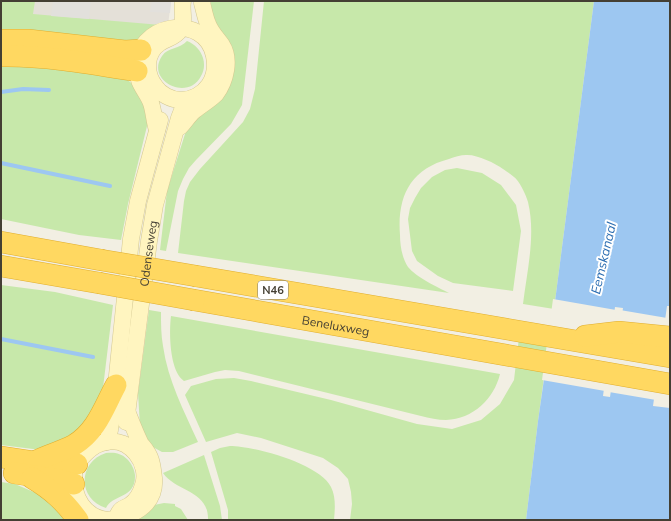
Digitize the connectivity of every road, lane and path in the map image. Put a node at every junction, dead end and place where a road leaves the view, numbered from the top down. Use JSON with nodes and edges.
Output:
{"nodes":[{"id":1,"x":202,"y":2,"type":"edge"},
{"id":2,"x":183,"y":3,"type":"edge"},
{"id":3,"x":176,"y":28,"type":"junction"},
{"id":4,"x":197,"y":33,"type":"junction"},
{"id":5,"x":1,"y":40,"type":"edge"},
{"id":6,"x":141,"y":50,"type":"junction"},
{"id":7,"x":1,"y":56,"type":"edge"},
{"id":8,"x":142,"y":72,"type":"junction"},
{"id":9,"x":154,"y":94,"type":"junction"},
{"id":10,"x":186,"y":100,"type":"junction"},
{"id":11,"x":175,"y":130,"type":"junction"},
{"id":12,"x":1,"y":231,"type":"edge"},
{"id":13,"x":1,"y":242,"type":"edge"},
{"id":14,"x":35,"y":248,"type":"junction"},
{"id":15,"x":1,"y":266,"type":"edge"},
{"id":16,"x":1,"y":273,"type":"edge"},
{"id":17,"x":59,"y":276,"type":"junction"},
{"id":18,"x":670,"y":337,"type":"edge"},
{"id":19,"x":561,"y":339,"type":"junction"},
{"id":20,"x":670,"y":357,"type":"edge"},
{"id":21,"x":646,"y":379,"type":"junction"},
{"id":22,"x":670,"y":384,"type":"edge"},
{"id":23,"x":116,"y":385,"type":"junction"},
{"id":24,"x":670,"y":394,"type":"edge"},
{"id":25,"x":107,"y":442,"type":"junction"},
{"id":26,"x":133,"y":444,"type":"junction"},
{"id":27,"x":1,"y":457,"type":"edge"},
{"id":28,"x":31,"y":469,"type":"junction"},
{"id":29,"x":1,"y":470,"type":"edge"},
{"id":30,"x":75,"y":474,"type":"junction"},
{"id":31,"x":90,"y":519,"type":"edge"},
{"id":32,"x":116,"y":520,"type":"edge"}],
"edges":[{"from":1,"to":4,"type":"main road"},
{"from":1,"to":11,"type":"main road"},
{"from":2,"to":3,"type":"main road"},
{"from":3,"to":4,"type":"main road"},
{"from":3,"to":6,"type":"main road"},
{"from":3,"to":8,"type":"main road"},
{"from":4,"to":10,"type":"main road"},
{"from":5,"to":6,"type":"highway"},
{"from":6,"to":8,"type":"main road"},
{"from":7,"to":8,"type":"highway"},
{"from":8,"to":9,"type":"main road"},
{"from":9,"to":10,"type":"main road"},
{"from":9,"to":23,"type":"main road","name":"Odenseweg"},
{"from":10,"to":11,"type":"main road","name":"Odenseweg"},
{"from":11,"to":26,"type":"main road","name":"Odenseweg"},
{"from":12,"to":14,"type":"highway","number":"N46"},
{"from":13,"to":14,"type":"highway","name":"Beneluxweg","number":"N46"},
{"from":14,"to":19,"type":"highway","name":"Beneluxweg","number":"N46","bridge":true},
{"from":15,"to":17,"type":"highway","name":"Beneluxweg","number":"N46"},
{"from":16,"to":17,"type":"highway","number":"N46"},
{"from":17,"to":21,"type":"highway","name":"Beneluxweg","number":"N46","bridge":true},
{"from":18,"to":19,"type":"highway","number":"N46"},
{"from":19,"to":20,"type":"highway","name":"Beneluxweg","number":"N46"},
{"from":21,"to":22,"type":"highway","name":"Beneluxweg","number":"N46"},
{"from":21,"to":24,"type":"highway","number":"N46"},
{"from":23,"to":25,"type":"main road","name":"Odenseweg"},
{"from":23,"to":28,"type":"highway"},
{"from":25,"to":26,"type":"main road"},
{"from":25,"to":30,"type":"main road"},
{"from":26,"to":32,"type":"main road"},
{"from":27,"to":28,"type":"highway"},
{"from":28,"to":29,"type":"highway"},
{"from":28,"to":30,"type":"highway"},
{"from":28,"to":31,"type":"highway"},
{"from":30,"to":31,"type":"main road"},
{"from":31,"to":32,"type":"main road"}]}
